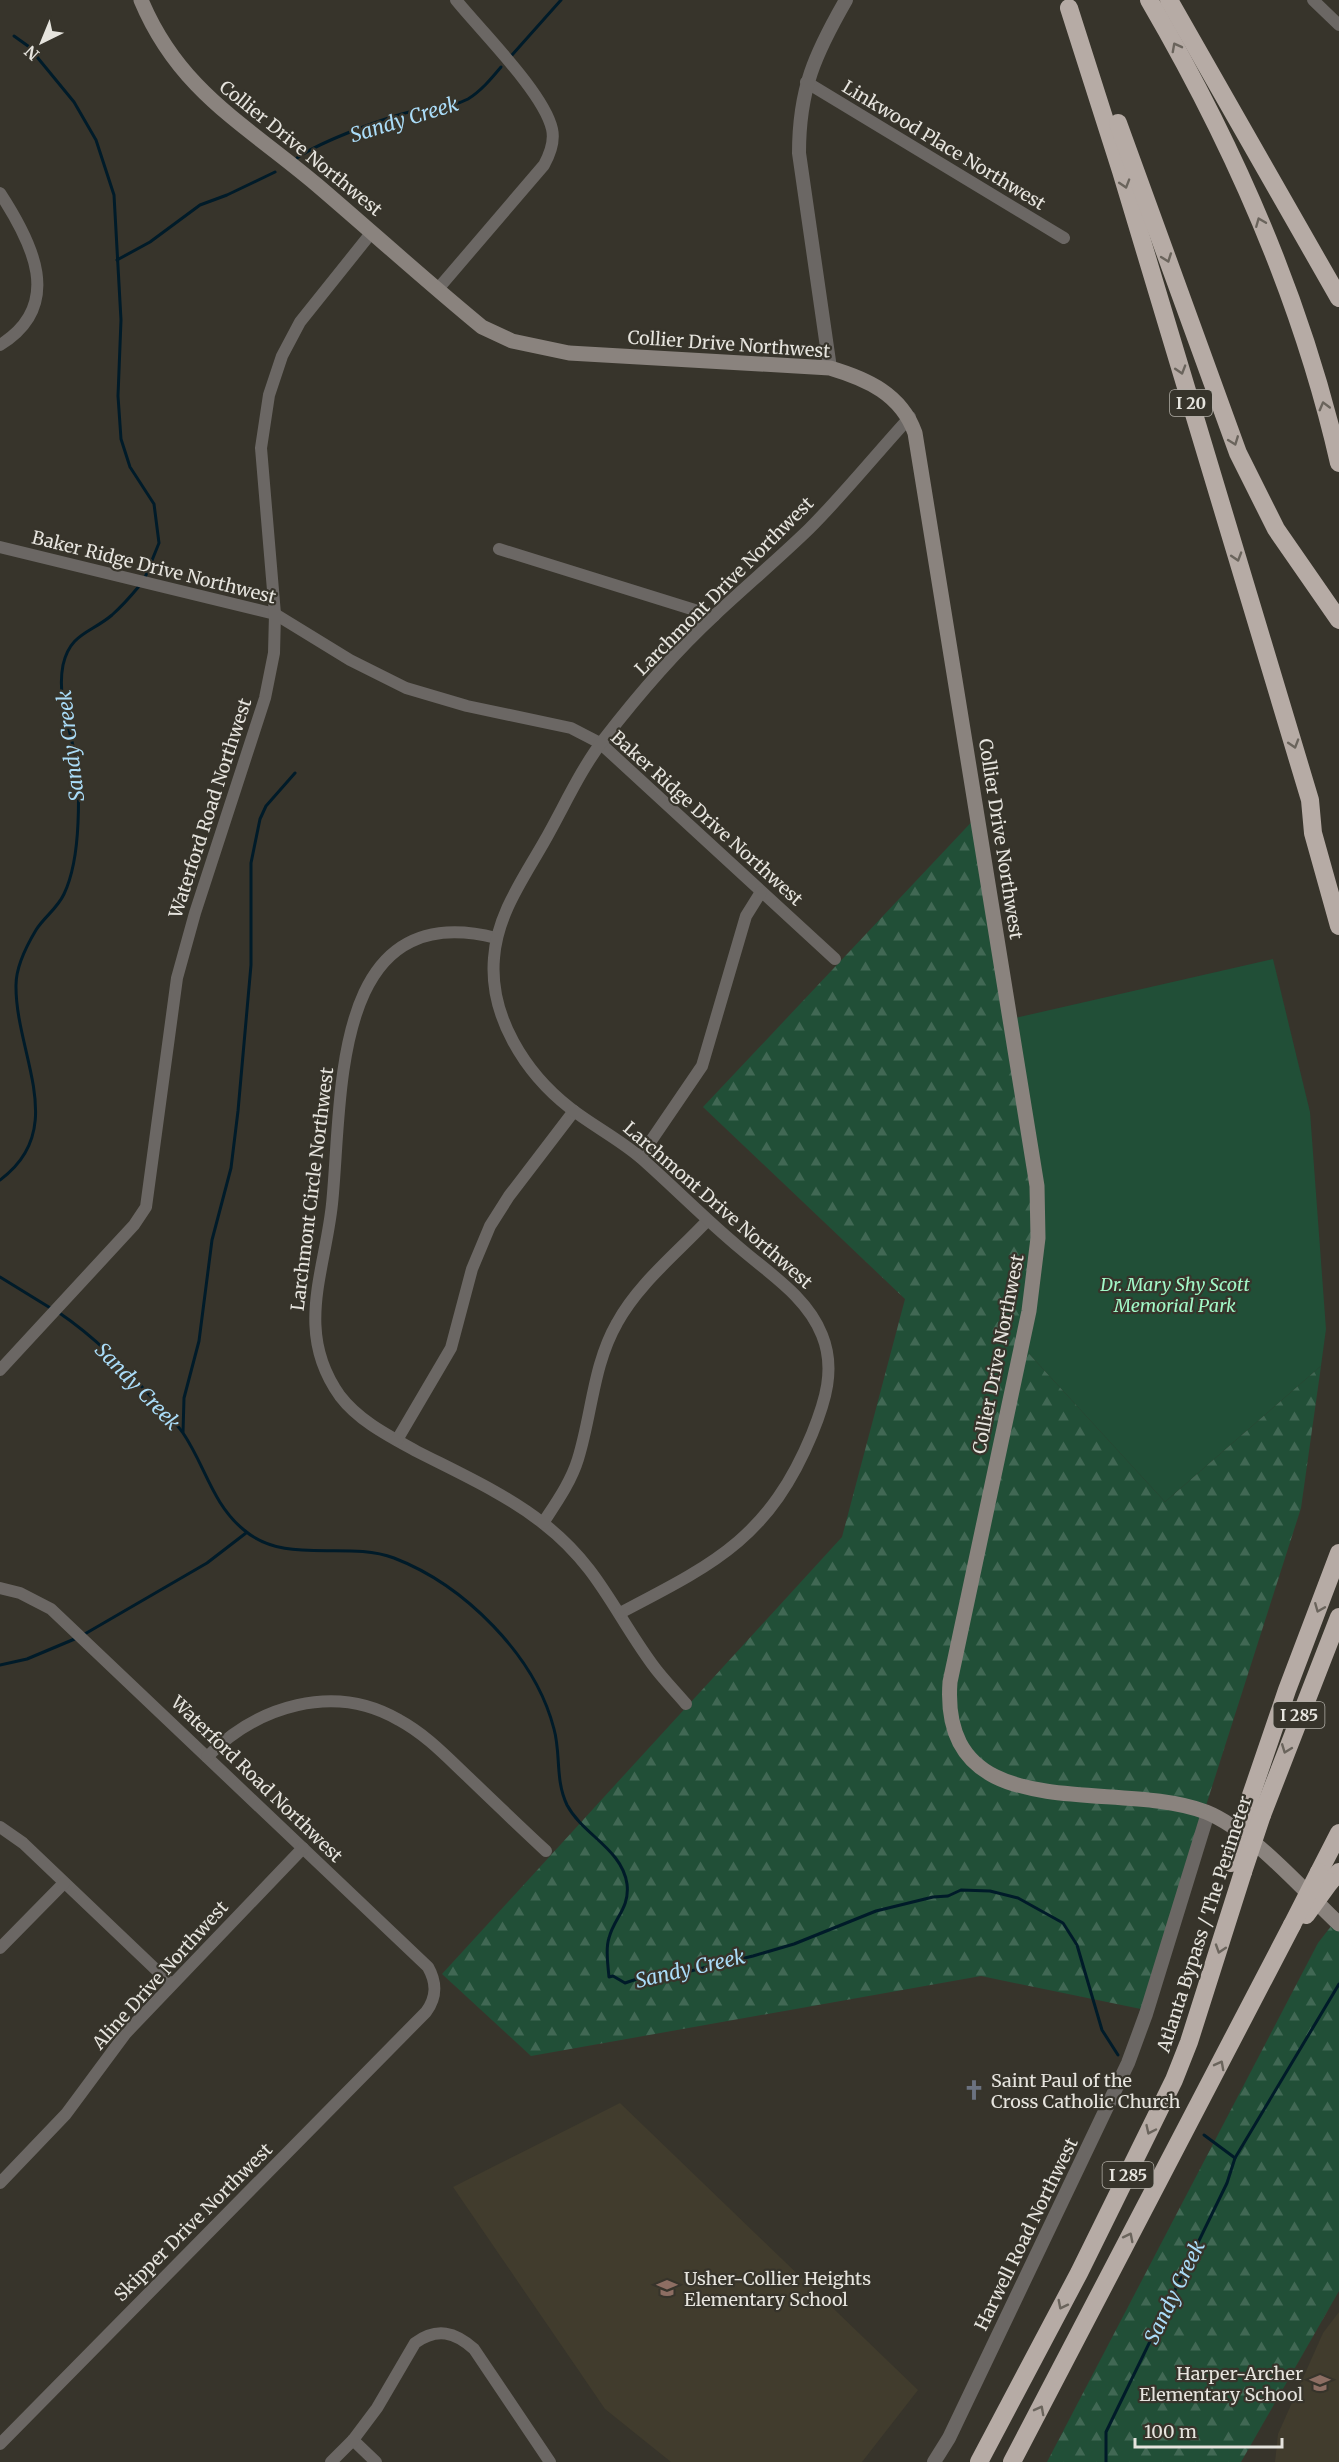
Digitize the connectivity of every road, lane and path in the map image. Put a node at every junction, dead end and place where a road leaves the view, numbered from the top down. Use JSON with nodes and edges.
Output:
{"nodes":[{"id":1,"x":141,"y":0,"type":"edge"},
{"id":2,"x":456,"y":0,"type":"edge"},
{"id":3,"x":846,"y":0,"type":"edge"},
{"id":4,"x":1149,"y":0,"type":"edge"},
{"id":5,"x":1169,"y":0,"type":"edge"},
{"id":6,"x":1313,"y":0,"type":"edge"},
{"id":7,"x":1067,"y":4,"type":"edge"},
{"id":8,"x":1339,"y":25,"type":"edge"},
{"id":9,"x":806,"y":82,"type":"junction"},
{"id":10,"x":0,"y":193,"type":"edge"},
{"id":11,"x":372,"y":232,"type":"junction"},
{"id":12,"x":1064,"y":238,"type":"dead end"},
{"id":13,"x":437,"y":290,"type":"junction"},
{"id":14,"x":1339,"y":298,"type":"edge"},
{"id":15,"x":0,"y":345,"type":"edge"},
{"id":16,"x":830,"y":368,"type":"junction"},
{"id":17,"x":910,"y":417,"type":"junction"},
{"id":18,"x":1339,"y":463,"type":"edge"},
{"id":19,"x":0,"y":547,"type":"edge"},
{"id":20,"x":499,"y":549,"type":"dead end"},
{"id":21,"x":275,"y":614,"type":"junction"},
{"id":22,"x":714,"y":615,"type":"junction"},
{"id":23,"x":1339,"y":620,"type":"edge"},
{"id":24,"x":600,"y":743,"type":"junction"},
{"id":25,"x":1310,"y":800,"type":"junction"},
{"id":26,"x":761,"y":892,"type":"junction"},
{"id":27,"x":1339,"y":892,"type":"edge"},
{"id":28,"x":1339,"y":926,"type":"edge"},
{"id":29,"x":496,"y":938,"type":"junction"},
{"id":30,"x":835,"y":959,"type":"dead end"},
{"id":31,"x":574,"y":1111,"type":"junction"},
{"id":32,"x":640,"y":1157,"type":"junction"},
{"id":33,"x":707,"y":1221,"type":"junction"},
{"id":34,"x":0,"y":1370,"type":"edge"},
{"id":35,"x":397,"y":1440,"type":"junction"},
{"id":36,"x":543,"y":1522,"type":"junction"},
{"id":37,"x":1339,"y":1553,"type":"edge"},
{"id":38,"x":0,"y":1588,"type":"edge"},
{"id":39,"x":620,"y":1613,"type":"junction"},
{"id":40,"x":1339,"y":1617,"type":"edge"},
{"id":41,"x":686,"y":1704,"type":"dead end"},
{"id":42,"x":207,"y":1757,"type":"junction"},
{"id":43,"x":1255,"y":1809,"type":"junction"},
{"id":44,"x":1208,"y":1813,"type":"junction"},
{"id":45,"x":0,"y":1827,"type":"edge"},
{"id":46,"x":1339,"y":1833,"type":"edge"},
{"id":47,"x":303,"y":1848,"type":"junction"},
{"id":48,"x":546,"y":1851,"type":"dead end"},
{"id":49,"x":1330,"y":1876,"type":"edge"},
{"id":50,"x":64,"y":1883,"type":"junction"},
{"id":51,"x":1339,"y":1924,"type":"edge"},
{"id":52,"x":0,"y":1948,"type":"edge"},
{"id":53,"x":171,"y":1984,"type":"junction"},
{"id":54,"x":412,"y":2025,"type":"joint"},
{"id":55,"x":0,"y":2183,"type":"edge"},
{"id":56,"x":353,"y":2440,"type":"junction"},
{"id":57,"x":0,"y":2444,"type":"edge"},
{"id":58,"x":331,"y":2462,"type":"edge"},
{"id":59,"x":376,"y":2462,"type":"edge"},
{"id":60,"x":550,"y":2462,"type":"edge"},
{"id":61,"x":934,"y":2462,"type":"edge"},
{"id":62,"x":979,"y":2462,"type":"edge"},
{"id":63,"x":1012,"y":2462,"type":"edge"}],
"edges":[{"from":1,"to":11,"type":"main road","name":"Collier Drive Northwest"},
{"from":2,"to":13,"type":"street"},
{"from":3,"to":9,"type":"street"},
{"from":18,"to":4,"type":"highway","one_way":true},
{"from":5,"to":14,"type":"highway"},
{"from":6,"to":8,"type":"street"},
{"from":7,"to":23,"type":"highway","one_way":true},
{"from":7,"to":25,"type":"highway","number":"I 20","one_way":true},
{"from":9,"to":12,"type":"street","name":"Linkwood Place Northwest"},
{"from":9,"to":16,"type":"street"},
{"from":10,"to":15,"type":"street"},
{"from":11,"to":13,"type":"main road","name":"Collier Drive Northwest"},
{"from":11,"to":21,"type":"street","name":"Waterford Road Northwest"},
{"from":13,"to":16,"type":"main road","name":"Collier Drive Northwest"},
{"from":16,"to":17,"type":"main road","name":"Collier Drive Northwest"},
{"from":17,"to":22,"type":"street","name":"Larchmont Drive Northwest"},
{"from":17,"to":44,"type":"main road","name":"Collier Drive Northwest"},
{"from":19,"to":21,"type":"street","name":"Baker Ridge Drive Northwest"},
{"from":20,"to":22,"type":"street"},
{"from":21,"to":24,"type":"street","name":"Baker Ridge Drive Northwest"},
{"from":21,"to":34,"type":"street","name":"Waterford Road Northwest"},
{"from":22,"to":24,"type":"street","name":"Larchmont Drive Northwest"},
{"from":24,"to":26,"type":"street","name":"Baker Ridge Drive Northwest"},
{"from":24,"to":29,"type":"street","name":"Larchmont Drive Northwest"},
{"from":25,"to":27,"type":"highway","number":"I 20"},
{"from":25,"to":28,"type":"highway"},
{"from":26,"to":30,"type":"street","name":"Baker Ridge Drive Northwest"},
{"from":26,"to":32,"type":"street"},
{"from":29,"to":31,"type":"street","name":"Larchmont Drive Northwest"},
{"from":29,"to":35,"type":"street","name":"Larchmont Circle Northwest"},
{"from":31,"to":32,"type":"street","name":"Larchmont Drive Northwest"},
{"from":31,"to":35,"type":"street"},
{"from":32,"to":33,"type":"street","name":"Larchmont Drive Northwest"},
{"from":33,"to":36,"type":"street"},
{"from":33,"to":39,"type":"street","name":"Larchmont Drive Northwest"},
{"from":35,"to":36,"type":"street","name":"Larchmont Circle Northwest"},
{"from":36,"to":39,"type":"street","name":"Larchmont Circle Northwest"},
{"from":37,"to":43,"type":"highway","one_way":true},
{"from":38,"to":42,"type":"street","name":"Waterford Road Northwest"},
{"from":39,"to":41,"type":"street","name":"Larchmont Circle Northwest"},
{"from":40,"to":43,"type":"highway","name":"Atlanta Bypass / The Perimeter","number":"I 285","one_way":true},
{"from":42,"to":47,"type":"street","name":"Waterford Road Northwest"},
{"from":42,"to":48,"type":"street"},
{"from":43,"to":62,"type":"highway","name":"Atlanta Bypass / The Perimeter","number":"I 285","one_way":true,"bridge":true},
{"from":44,"to":51,"type":"main road","name":"Collier Drive Northwest"},
{"from":44,"to":61,"type":"street","name":"Harwell Road Northwest"},
{"from":45,"to":50,"type":"street"},
{"from":46,"to":49,"type":"highway"},
{"from":47,"to":53,"type":"street","name":"Aline Drive Northwest"},
{"from":47,"to":54,"type":"street","name":"Waterford Road Northwest"},
{"from":63,"to":49,"type":"highway","number":"I 285","one_way":true,"bridge":true},
{"from":50,"to":52,"type":"street"},
{"from":50,"to":53,"type":"street"},
{"from":53,"to":55,"type":"street","name":"Aline Drive Northwest"},
{"from":54,"to":57,"type":"street","name":"Skipper Drive Northwest"},
{"from":56,"to":58,"type":"street"},
{"from":56,"to":59,"type":"street"},
{"from":56,"to":60,"type":"street"}]}
